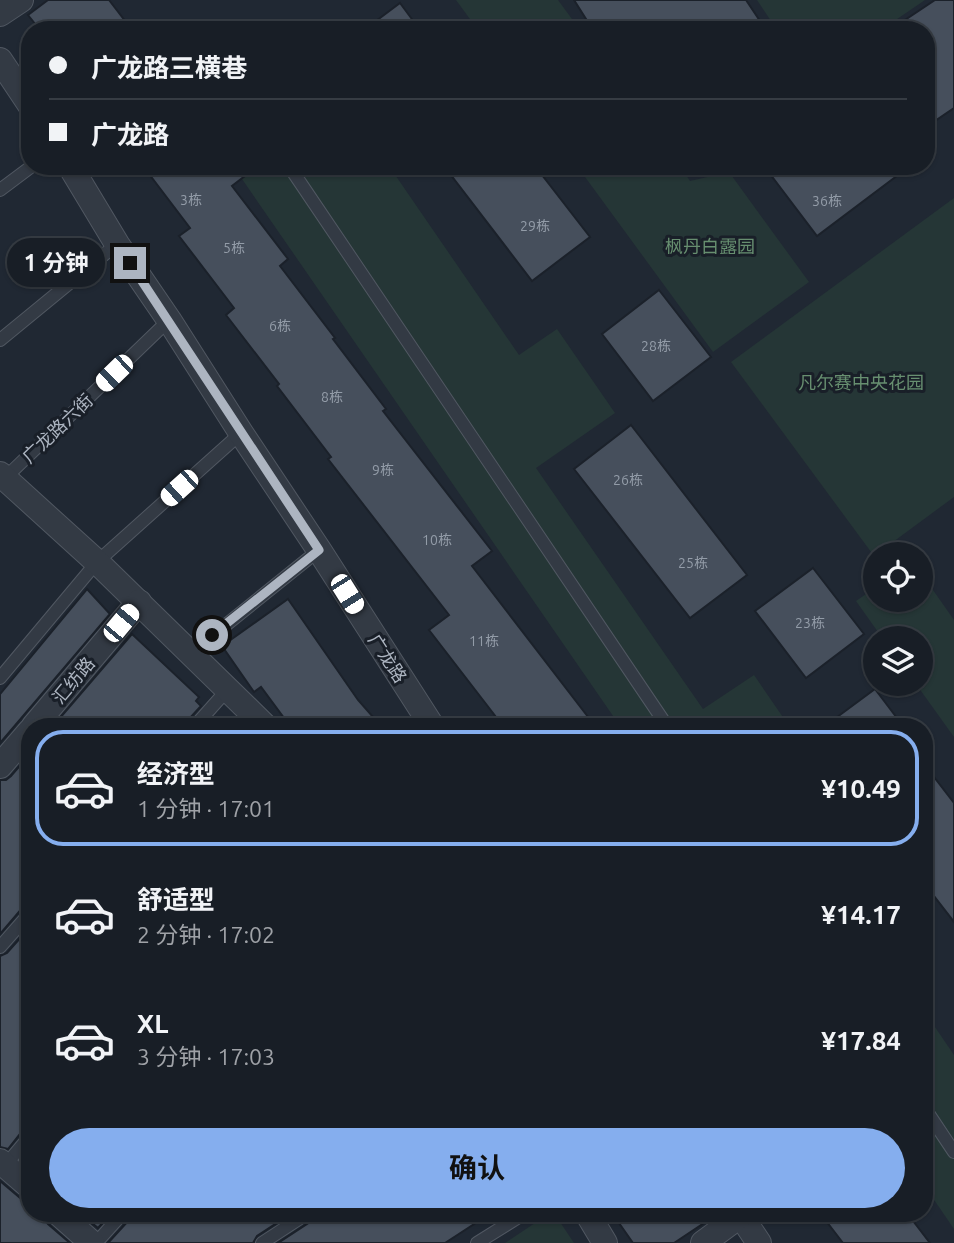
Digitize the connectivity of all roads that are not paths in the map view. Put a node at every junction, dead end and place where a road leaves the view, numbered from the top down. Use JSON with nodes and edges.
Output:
{"nodes":[{"id":1,"x":21,"y":0,"type":"edge"},
{"id":2,"x":0,"y":14,"type":"edge"},
{"id":3,"x":0,"y":60,"type":"edge"},
{"id":4,"x":21,"y":91,"type":"edge"},
{"id":5,"x":21,"y":174,"type":"edge"},
{"id":6,"x":75,"y":175,"type":"edge"},
{"id":7,"x":295,"y":175,"type":"edge"},
{"id":8,"x":0,"y":190,"type":"edge"},
{"id":9,"x":117,"y":244,"type":"junction"},
{"id":10,"x":169,"y":320,"type":"junction"},
{"id":11,"x":0,"y":340,"type":"edge"},
{"id":12,"x":241,"y":433,"type":"junction"},
{"id":13,"x":1,"y":478,"type":"edge"},
{"id":14,"x":319,"y":550,"type":"junction"},
{"id":15,"x":97,"y":562,"type":"junction"},
{"id":16,"x":139,"y":602,"type":"junction"},
{"id":17,"x":191,"y":653,"type":"junction"},
{"id":18,"x":0,"y":678,"type":"edge"},
{"id":19,"x":228,"y":689,"type":"junction"},
{"id":20,"x":41,"y":718,"type":"edge"},
{"id":21,"x":202,"y":718,"type":"edge"},
{"id":22,"x":257,"y":718,"type":"edge"},
{"id":23,"x":427,"y":718,"type":"edge"},
{"id":24,"x":662,"y":718,"type":"edge"},
{"id":25,"x":21,"y":742,"type":"edge"},
{"id":26,"x":0,"y":766,"type":"edge"},
{"id":27,"x":21,"y":923,"type":"edge"},
{"id":28,"x":0,"y":947,"type":"edge"},
{"id":29,"x":933,"y":1120,"type":"edge"},
{"id":30,"x":21,"y":1145,"type":"edge"},
{"id":31,"x":954,"y":1152,"type":"edge"},
{"id":32,"x":2,"y":1165,"type":"edge"},
{"id":33,"x":21,"y":1180,"type":"edge"},
{"id":34,"x":69,"y":1222,"type":"edge"},
{"id":35,"x":114,"y":1222,"type":"edge"},
{"id":36,"x":294,"y":1222,"type":"edge"},
{"id":37,"x":511,"y":1222,"type":"edge"},
{"id":38,"x":592,"y":1222,"type":"edge"},
{"id":39,"x":730,"y":1222,"type":"edge"},
{"id":40,"x":745,"y":1222,"type":"edge"},
{"id":41,"x":94,"y":1243,"type":"edge"},
{"id":42,"x":262,"y":1243,"type":"edge"},
{"id":43,"x":477,"y":1243,"type":"edge"},
{"id":44,"x":605,"y":1243,"type":"edge"},
{"id":45,"x":704,"y":1243,"type":"edge"},
{"id":46,"x":758,"y":1243,"type":"edge"}],
"edges":[{"from":1,"to":2,"type":"street"},
{"from":3,"to":4,"type":"street"},
{"from":5,"to":8,"type":"lane"},
{"from":6,"to":9,"type":"street","name":"广龙路"},
{"from":7,"to":24,"type":"lane"},
{"from":9,"to":10,"type":"street","name":"广龙路"},
{"from":9,"to":11,"type":"lane"},
{"from":10,"to":12,"type":"street","name":"广龙路"},
{"from":10,"to":13,"type":"lane","name":"广龙路六街"},
{"from":12,"to":14,"type":"street","name":"广龙路"},
{"from":12,"to":15,"type":"lane"},
{"from":13,"to":15,"type":"street"},
{"from":14,"to":17,"type":"lane"},
{"from":14,"to":23,"type":"street","name":"广龙路"},
{"from":15,"to":16,"type":"street"},
{"from":15,"to":18,"type":"lane"},
{"from":16,"to":17,"type":"street"},
{"from":16,"to":20,"type":"street","name":"汇纺路"},
{"from":17,"to":19,"type":"street"},
{"from":19,"to":21,"type":"lane"},
{"from":19,"to":22,"type":"street"},
{"from":25,"to":26,"type":"street"},
{"from":27,"to":28,"type":"lane"},
{"from":29,"to":31,"type":"lane"},
{"from":30,"to":32,"type":"lane"},
{"from":32,"to":33,"type":"street"},
{"from":34,"to":41,"type":"street"},
{"from":35,"to":41,"type":"lane"},
{"from":36,"to":42,"type":"lane"},
{"from":37,"to":43,"type":"lane"},
{"from":38,"to":44,"type":"street"},
{"from":39,"to":45,"type":"street"},
{"from":40,"to":46,"type":"street"}]}
